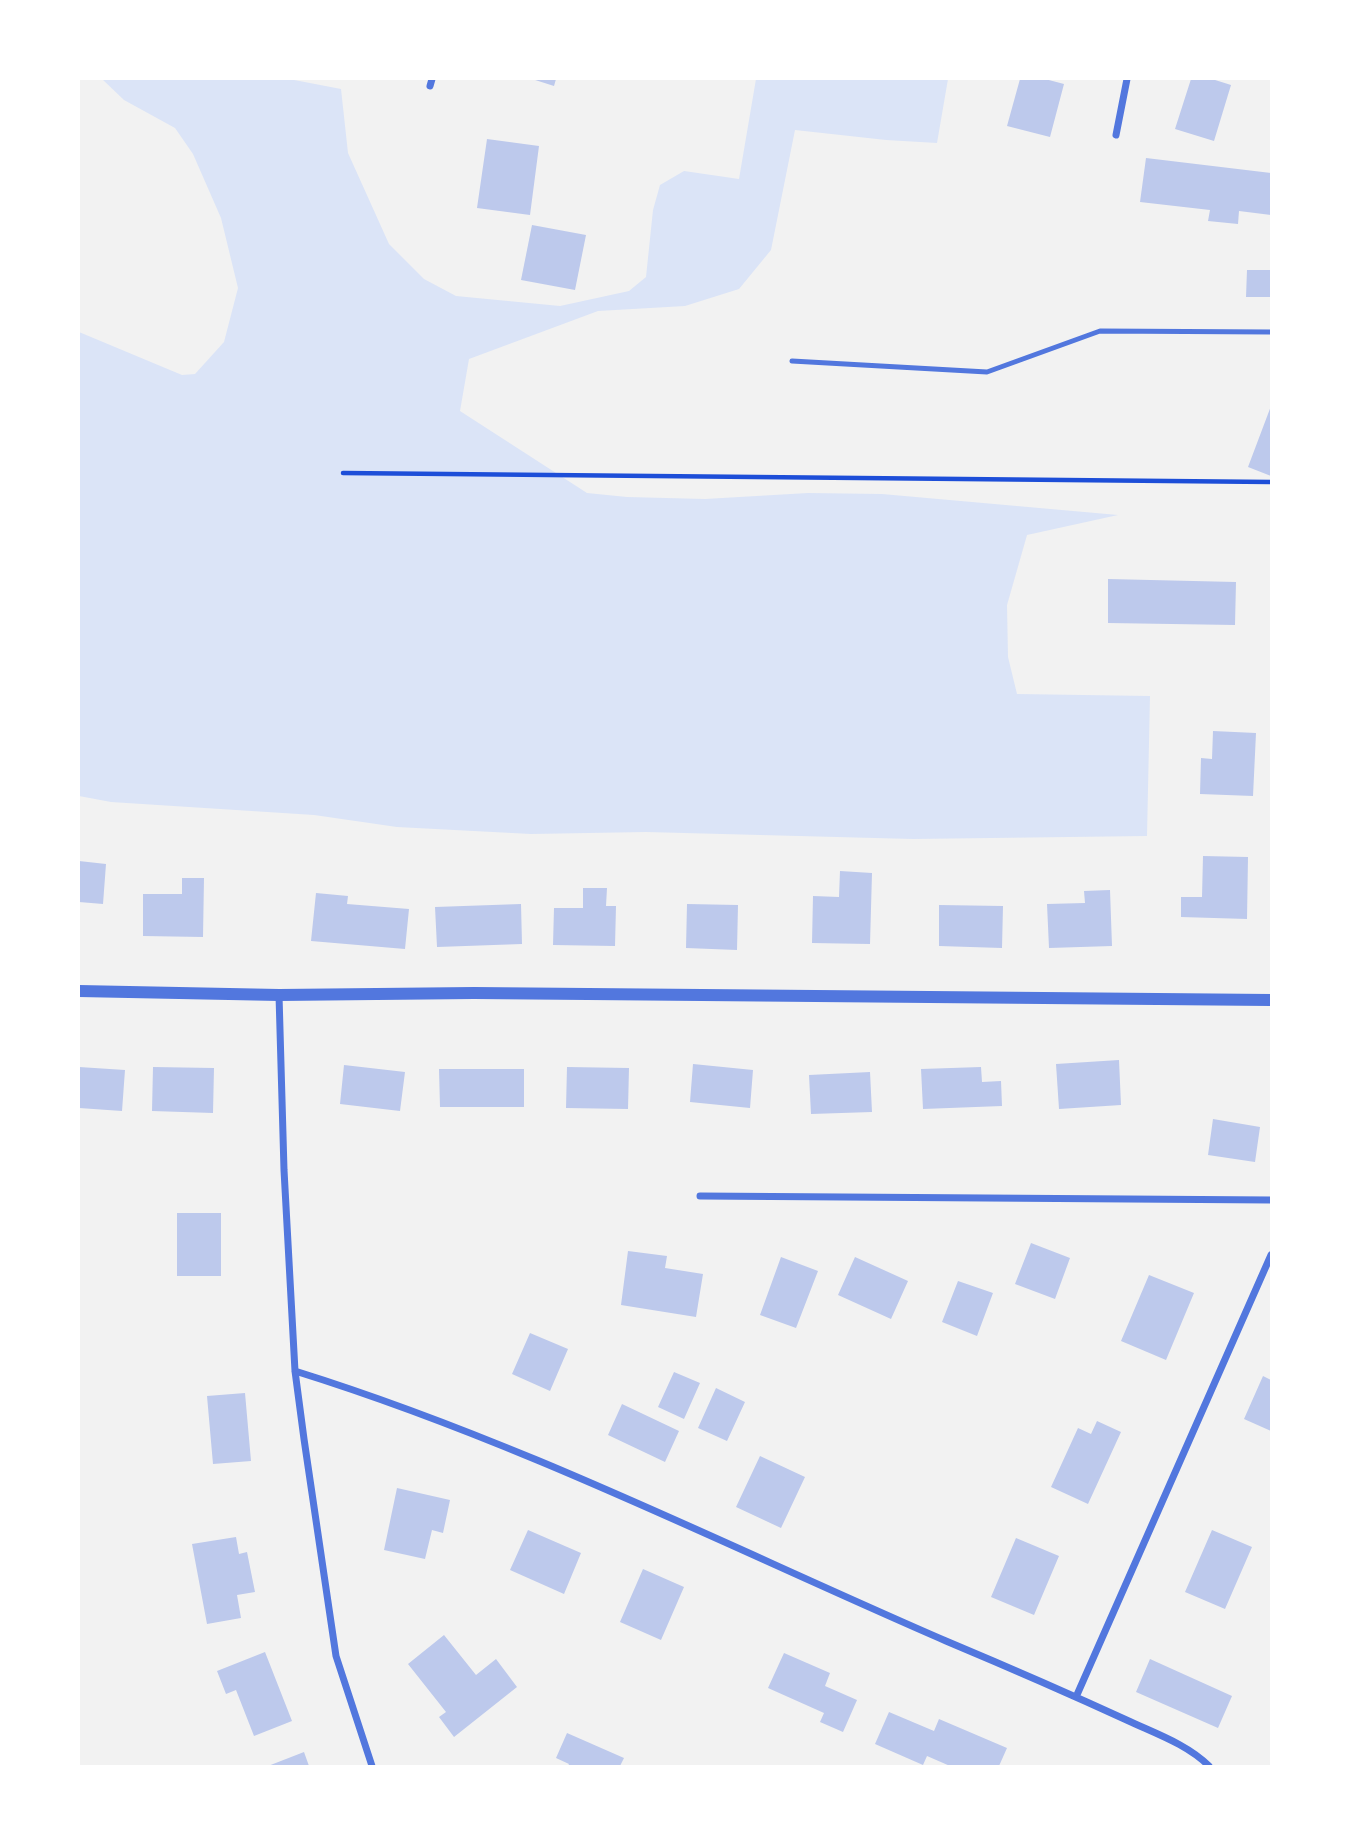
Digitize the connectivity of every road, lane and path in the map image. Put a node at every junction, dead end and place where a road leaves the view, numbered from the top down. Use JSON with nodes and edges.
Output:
{"nodes":[{"id":1,"x":1127,"y":79,"type":"edge"},
{"id":2,"x":1116,"y":135,"type":"dead end"},
{"id":3,"x":1271,"y":332,"type":"edge"},
{"id":4,"x":792,"y":361,"type":"dead end"},
{"id":5,"x":343,"y":472,"type":"dead end"},
{"id":6,"x":1271,"y":482,"type":"edge"},
{"id":7,"x":79,"y":991,"type":"edge"},
{"id":8,"x":279,"y":995,"type":"junction"},
{"id":9,"x":1271,"y":1000,"type":"edge"},
{"id":10,"x":701,"y":1196,"type":"dead end"},
{"id":11,"x":1271,"y":1200,"type":"edge"},
{"id":12,"x":1271,"y":1255,"type":"edge"},
{"id":13,"x":295,"y":1371,"type":"junction"},
{"id":14,"x":1076,"y":1697,"type":"junction"},
{"id":15,"x":372,"y":1766,"type":"edge"},
{"id":16,"x":1209,"y":1766,"type":"edge"}],
"edges":[{"from":1,"to":2,"type":"street"},
{"from":3,"to":4,"type":"lane"},
{"from":5,"to":6,"type":"path"},
{"from":7,"to":8,"type":"street"},
{"from":8,"to":9,"type":"street"},
{"from":8,"to":13,"type":"street"},
{"from":10,"to":11,"type":"street"},
{"from":12,"to":14,"type":"street"},
{"from":13,"to":14,"type":"street"},
{"from":13,"to":15,"type":"street"},
{"from":14,"to":16,"type":"street"}]}
